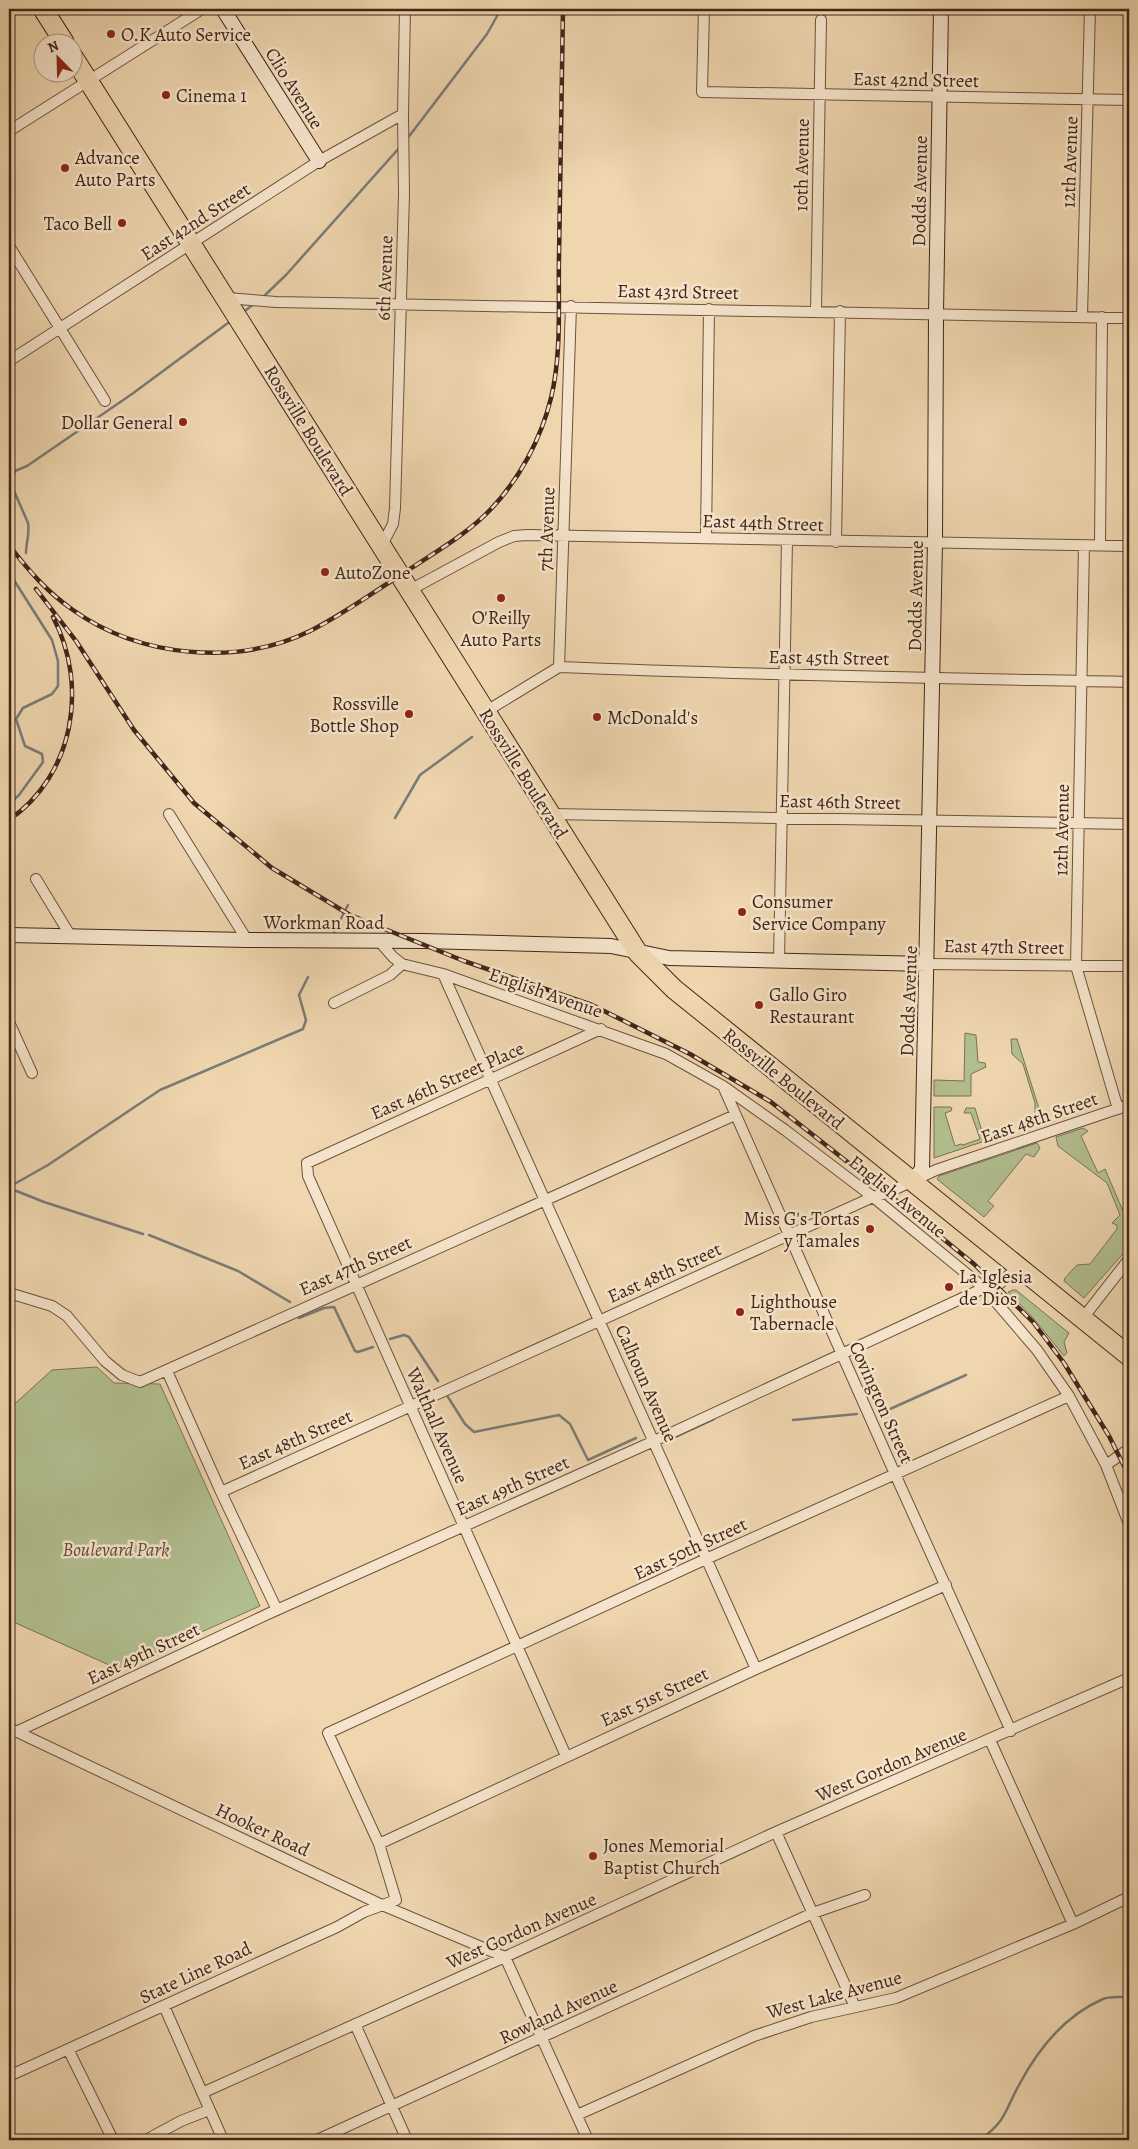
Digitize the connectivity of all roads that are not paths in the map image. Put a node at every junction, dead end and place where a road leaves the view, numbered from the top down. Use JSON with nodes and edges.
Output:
{"nodes":[{"id":1,"x":43,"y":9,"type":"edge"},
{"id":2,"x":202,"y":9,"type":"edge"},
{"id":3,"x":223,"y":9,"type":"edge"},
{"id":4,"x":404,"y":9,"type":"edge"},
{"id":5,"x":704,"y":9,"type":"edge"},
{"id":6,"x":941,"y":9,"type":"edge"},
{"id":7,"x":1090,"y":9,"type":"edge"},
{"id":8,"x":821,"y":20,"type":"dead end"},
{"id":9,"x":58,"y":32,"type":"edge"},
{"id":10,"x":82,"y":70,"type":"edge"},
{"id":11,"x":89,"y":81,"type":"junction"},
{"id":12,"x":820,"y":94,"type":"junction"},
{"id":13,"x":939,"y":97,"type":"junction"},
{"id":14,"x":1088,"y":99,"type":"junction"},
{"id":15,"x":1129,"y":100,"type":"edge"},
{"id":16,"x":402,"y":114,"type":"junction"},
{"id":17,"x":9,"y":131,"type":"edge"},
{"id":18,"x":319,"y":161,"type":"junction"},
{"id":19,"x":191,"y":243,"type":"junction"},
{"id":20,"x":9,"y":246,"type":"edge"},
{"id":21,"x":227,"y":298,"type":"junction"},
{"id":22,"x":400,"y":303,"type":"junction"},
{"id":23,"x":571,"y":306,"type":"junction"},
{"id":24,"x":709,"y":309,"type":"junction"},
{"id":25,"x":816,"y":311,"type":"junction"},
{"id":26,"x":840,"y":311,"type":"junction"},
{"id":27,"x":936,"y":314,"type":"junction"},
{"id":28,"x":1082,"y":316,"type":"junction"},
{"id":29,"x":1102,"y":317,"type":"junction"},
{"id":30,"x":1129,"y":318,"type":"edge"},
{"id":31,"x":61,"y":329,"type":"junction"},
{"id":32,"x":9,"y":361,"type":"edge"},
{"id":33,"x":105,"y":400,"type":"dead end"},
{"id":34,"x":564,"y":535,"type":"junction"},
{"id":35,"x":706,"y":538,"type":"junction"},
{"id":36,"x":787,"y":540,"type":"junction"},
{"id":37,"x":836,"y":542,"type":"junction"},
{"id":38,"x":936,"y":542,"type":"junction"},
{"id":39,"x":382,"y":545,"type":"junction"},
{"id":40,"x":1084,"y":545,"type":"junction"},
{"id":41,"x":1100,"y":546,"type":"junction"},
{"id":42,"x":1129,"y":546,"type":"edge"},
{"id":43,"x":410,"y":590,"type":"junction"},
{"id":44,"x":558,"y":667,"type":"junction"},
{"id":45,"x":784,"y":673,"type":"junction"},
{"id":46,"x":932,"y":677,"type":"junction"},
{"id":47,"x":1081,"y":681,"type":"junction"},
{"id":48,"x":1129,"y":682,"type":"edge"},
{"id":49,"x":485,"y":712,"type":"junction"},
{"id":50,"x":170,"y":814,"type":"dead end"},
{"id":51,"x":550,"y":814,"type":"junction"},
{"id":52,"x":781,"y":818,"type":"junction"},
{"id":53,"x":930,"y":821,"type":"junction"},
{"id":54,"x":1078,"y":824,"type":"junction"},
{"id":55,"x":1129,"y":824,"type":"edge"},
{"id":56,"x":36,"y":879,"type":"dead end"},
{"id":57,"x":9,"y":935,"type":"edge"},
{"id":58,"x":70,"y":936,"type":"junction"},
{"id":59,"x":247,"y":940,"type":"junction"},
{"id":60,"x":379,"y":941,"type":"junction"},
{"id":61,"x":638,"y":952,"type":"junction"},
{"id":62,"x":779,"y":961,"type":"junction"},
{"id":63,"x":402,"y":964,"type":"junction"},
{"id":64,"x":928,"y":964,"type":"junction"},
{"id":65,"x":1076,"y":966,"type":"junction"},
{"id":66,"x":1129,"y":966,"type":"edge"},
{"id":67,"x":443,"y":974,"type":"junction"},
{"id":68,"x":334,"y":1003,"type":"dead end"},
{"id":69,"x":9,"y":1022,"type":"edge"},
{"id":70,"x":601,"y":1029,"type":"junction"},
{"id":71,"x":32,"y":1073,"type":"dead end"},
{"id":72,"x":491,"y":1080,"type":"junction"},
{"id":73,"x":723,"y":1086,"type":"junction"},
{"id":74,"x":1129,"y":1105,"type":"edge"},
{"id":75,"x":1118,"y":1109,"type":"junction"},
{"id":76,"x":735,"y":1115,"type":"junction"},
{"id":77,"x":307,"y":1163,"type":"joint"},
{"id":78,"x":913,"y":1182,"type":"junction"},
{"id":79,"x":873,"y":1197,"type":"junction"},
{"id":80,"x":545,"y":1199,"type":"junction"},
{"id":81,"x":788,"y":1235,"type":"junction"},
{"id":82,"x":1129,"y":1259,"type":"edge"},
{"id":83,"x":1018,"y":1267,"type":"junction"},
{"id":84,"x":356,"y":1285,"type":"junction"},
{"id":85,"x":984,"y":1288,"type":"junction"},
{"id":86,"x":9,"y":1293,"type":"edge"},
{"id":87,"x":1083,"y":1318,"type":"junction"},
{"id":88,"x":600,"y":1320,"type":"junction"},
{"id":89,"x":842,"y":1355,"type":"junction"},
{"id":90,"x":1129,"y":1356,"type":"edge"},
{"id":91,"x":167,"y":1371,"type":"junction"},
{"id":92,"x":1069,"y":1396,"type":"junction"},
{"id":93,"x":411,"y":1406,"type":"junction"},
{"id":94,"x":654,"y":1441,"type":"junction"},
{"id":95,"x":1129,"y":1449,"type":"edge"},
{"id":96,"x":1106,"y":1465,"type":"junction"},
{"id":97,"x":895,"y":1474,"type":"junction"},
{"id":98,"x":221,"y":1492,"type":"junction"},
{"id":99,"x":1129,"y":1524,"type":"edge"},
{"id":100,"x":464,"y":1525,"type":"junction"},
{"id":101,"x":706,"y":1559,"type":"junction"},
{"id":102,"x":946,"y":1585,"type":"junction"},
{"id":103,"x":277,"y":1610,"type":"junction"},
{"id":104,"x":517,"y":1647,"type":"junction"},
{"id":105,"x":756,"y":1668,"type":"junction"},
{"id":106,"x":1129,"y":1678,"type":"edge"},
{"id":107,"x":13,"y":1730,"type":"edge"},
{"id":108,"x":1011,"y":1731,"type":"junction"},
{"id":109,"x":990,"y":1740,"type":"junction"},
{"id":110,"x":566,"y":1756,"type":"junction"},
{"id":111,"x":776,"y":1832,"type":"junction"},
{"id":112,"x":379,"y":1844,"type":"junction"},
{"id":113,"x":866,"y":1895,"type":"dead end"},
{"id":114,"x":1129,"y":1897,"type":"edge"},
{"id":115,"x":382,"y":1905,"type":"junction"},
{"id":116,"x":813,"y":1913,"type":"junction"},
{"id":117,"x":1073,"y":1924,"type":"junction"},
{"id":118,"x":505,"y":1957,"type":"junction"},
{"id":119,"x":164,"y":2006,"type":"junction"},
{"id":120,"x":855,"y":2007,"type":"junction"},
{"id":121,"x":355,"y":2024,"type":"junction"},
{"id":122,"x":542,"y":2038,"type":"junction"},
{"id":123,"x":68,"y":2050,"type":"junction"},
{"id":124,"x":9,"y":2076,"type":"edge"},
{"id":125,"x":202,"y":2093,"type":"junction"},
{"id":126,"x":392,"y":2106,"type":"junction"},
{"id":127,"x":209,"y":2110,"type":"junction"},
{"id":128,"x":577,"y":2116,"type":"junction"},
{"id":129,"x":113,"y":2140,"type":"edge"},
{"id":130,"x":146,"y":2140,"type":"edge"},
{"id":131,"x":223,"y":2140,"type":"edge"},
{"id":132,"x":317,"y":2140,"type":"edge"},
{"id":133,"x":407,"y":2140,"type":"edge"},
{"id":134,"x":588,"y":2140,"type":"edge"}],
"edges":[{"from":1,"to":9,"type":"highway"},
{"from":2,"to":11,"type":"street"},
{"from":3,"to":18,"type":"street","name":"Clio Avenue"},
{"from":4,"to":16,"type":"street","name":"6th Avenue"},
{"from":5,"to":12,"type":"street","name":"East 42nd Street"},
{"from":6,"to":13,"type":"street","name":"Dodds Avenue"},
{"from":7,"to":14,"type":"street","name":"12th Avenue"},
{"from":8,"to":12,"type":"street","name":"10th Avenue"},
{"from":10,"to":11,"type":"highway","name":"Rossville Boulevard"},
{"from":11,"to":17,"type":"street"},
{"from":11,"to":19,"type":"highway","name":"Rossville Boulevard"},
{"from":12,"to":13,"type":"street","name":"East 42nd Street"},
{"from":12,"to":25,"type":"street","name":"10th Avenue"},
{"from":13,"to":14,"type":"street","name":"East 42nd Street"},
{"from":13,"to":27,"type":"street","name":"Dodds Avenue"},
{"from":14,"to":15,"type":"street","name":"East 42nd Street"},
{"from":14,"to":28,"type":"street","name":"12th Avenue"},
{"from":16,"to":18,"type":"street","name":"East 42nd Street"},
{"from":16,"to":22,"type":"street","name":"6th Avenue"},
{"from":18,"to":19,"type":"street","name":"East 42nd Street"},
{"from":19,"to":21,"type":"highway","name":"Rossville Boulevard"},
{"from":19,"to":31,"type":"street","name":"East 42nd Street"},
{"from":20,"to":31,"type":"street"},
{"from":21,"to":22,"type":"street","name":"East 43rd Street"},
{"from":21,"to":39,"type":"highway","name":"Rossville Boulevard"},
{"from":22,"to":23,"type":"street","name":"East 43rd Street"},
{"from":22,"to":39,"type":"street","name":"6th Avenue"},
{"from":23,"to":24,"type":"street","name":"East 43rd Street"},
{"from":23,"to":34,"type":"street","name":"7th Avenue"},
{"from":24,"to":25,"type":"street","name":"East 43rd Street"},
{"from":24,"to":35,"type":"street"},
{"from":25,"to":26,"type":"street","name":"East 43rd Street"},
{"from":26,"to":27,"type":"street","name":"East 43rd Street"},
{"from":26,"to":37,"type":"street"},
{"from":27,"to":28,"type":"street","name":"East 43rd Street"},
{"from":27,"to":38,"type":"street","name":"Dodds Avenue"},
{"from":28,"to":29,"type":"street","name":"East 43rd Street"},
{"from":29,"to":30,"type":"street","name":"East 43rd Street"},
{"from":29,"to":41,"type":"street"},
{"from":31,"to":32,"type":"street","name":"East 42nd Street"},
{"from":31,"to":33,"type":"street"},
{"from":34,"to":35,"type":"street","name":"East 44th Street"},
{"from":34,"to":43,"type":"street","name":"East 44th Street"},
{"from":34,"to":44,"type":"street","name":"7th Avenue"},
{"from":35,"to":36,"type":"street","name":"East 44th Street"},
{"from":36,"to":37,"type":"street","name":"East 44th Street"},
{"from":36,"to":45,"type":"street"},
{"from":37,"to":38,"type":"street","name":"East 44th Street"},
{"from":38,"to":40,"type":"street","name":"East 44th Street"},
{"from":38,"to":46,"type":"street","name":"Dodds Avenue"},
{"from":39,"to":43,"type":"highway","name":"Rossville Boulevard"},
{"from":40,"to":41,"type":"street","name":"East 44th Street"},
{"from":40,"to":47,"type":"street","name":"12th Avenue"},
{"from":41,"to":42,"type":"street","name":"East 44th Street"},
{"from":43,"to":49,"type":"highway","name":"Rossville Boulevard"},
{"from":44,"to":45,"type":"street","name":"East 45th Street"},
{"from":44,"to":49,"type":"street"},
{"from":45,"to":46,"type":"street","name":"East 45th Street"},
{"from":45,"to":52,"type":"street"},
{"from":46,"to":47,"type":"street","name":"East 45th Street"},
{"from":46,"to":53,"type":"street","name":"Dodds Avenue"},
{"from":47,"to":48,"type":"street","name":"East 45th Street"},
{"from":47,"to":54,"type":"street","name":"12th Avenue"},
{"from":49,"to":51,"type":"highway","name":"Rossville Boulevard"},
{"from":50,"to":59,"type":"street"},
{"from":51,"to":52,"type":"street","name":"East 46th Street"},
{"from":51,"to":61,"type":"highway","name":"Rossville Boulevard"},
{"from":52,"to":53,"type":"street","name":"East 46th Street"},
{"from":52,"to":62,"type":"street"},
{"from":53,"to":54,"type":"street","name":"East 46th Street"},
{"from":53,"to":64,"type":"street","name":"Dodds Avenue"},
{"from":54,"to":55,"type":"street","name":"East 46th Street"},
{"from":54,"to":65,"type":"street","name":"12th Avenue"},
{"from":56,"to":58,"type":"street"},
{"from":57,"to":58,"type":"street","name":"Workman Road"},
{"from":58,"to":59,"type":"street","name":"Workman Road"},
{"from":59,"to":60,"type":"street","name":"Workman Road"},
{"from":60,"to":61,"type":"street","name":"Workman Road"},
{"from":60,"to":63,"type":"street","name":"English Avenue"},
{"from":61,"to":62,"type":"street","name":"East 47th Street"},
{"from":61,"to":78,"type":"highway","name":"Rossville Boulevard"},
{"from":62,"to":64,"type":"street","name":"East 47th Street"},
{"from":63,"to":67,"type":"street","name":"English Avenue"},
{"from":63,"to":68,"type":"street"},
{"from":64,"to":65,"type":"street","name":"East 47th Street"},
{"from":64,"to":78,"type":"street","name":"Dodds Avenue"},
{"from":65,"to":66,"type":"street","name":"East 47th Street"},
{"from":65,"to":75,"type":"street","name":"12th Avenue"},
{"from":67,"to":70,"type":"street","name":"English Avenue"},
{"from":67,"to":72,"type":"street","name":"Calhoun Avenue"},
{"from":69,"to":71,"type":"street"},
{"from":70,"to":72,"type":"street","name":"East 46th Street Place"},
{"from":70,"to":73,"type":"street","name":"English Avenue"},
{"from":72,"to":77,"type":"street","name":"East 46th Street Place"},
{"from":72,"to":80,"type":"street","name":"Calhoun Avenue"},
{"from":73,"to":76,"type":"street","name":"Covington Street"},
{"from":73,"to":79,"type":"street","name":"English Avenue"},
{"from":74,"to":75,"type":"street","name":"East 48th Street"},
{"from":75,"to":78,"type":"street","name":"East 48th Street"},
{"from":76,"to":80,"type":"street","name":"East 47th Street"},
{"from":76,"to":81,"type":"street","name":"Covington Street"},
{"from":77,"to":84,"type":"street","name":"Walthall Avenue"},
{"from":78,"to":79,"type":"street","name":"East 48th Street"},
{"from":78,"to":83,"type":"highway","name":"Rossville Boulevard"},
{"from":79,"to":81,"type":"street","name":"East 48th Street"},
{"from":79,"to":85,"type":"street","name":"English Avenue"},
{"from":80,"to":84,"type":"street","name":"East 47th Street"},
{"from":80,"to":88,"type":"street","name":"Calhoun Avenue"},
{"from":81,"to":88,"type":"street","name":"East 48th Street"},
{"from":81,"to":89,"type":"street","name":"Covington Street"},
{"from":82,"to":87,"type":"street"},
{"from":83,"to":85,"type":"street","name":"East 49th Street"},
{"from":83,"to":87,"type":"highway","name":"Rossville Boulevard"},
{"from":84,"to":91,"type":"street","name":"East 47th Street"},
{"from":84,"to":93,"type":"street","name":"Walthall Avenue"},
{"from":85,"to":89,"type":"street","name":"East 49th Street"},
{"from":85,"to":92,"type":"street","name":"English Avenue"},
{"from":86,"to":91,"type":"street","name":"East 47th Street"},
{"from":87,"to":90,"type":"highway","name":"Rossville Boulevard"},
{"from":88,"to":93,"type":"street","name":"East 48th Street"},
{"from":88,"to":94,"type":"street","name":"Calhoun Avenue"},
{"from":89,"to":94,"type":"street","name":"East 49th Street"},
{"from":89,"to":97,"type":"street","name":"Covington Street"},
{"from":91,"to":98,"type":"street"},
{"from":92,"to":96,"type":"street","name":"English Avenue"},
{"from":92,"to":97,"type":"street","name":"East 50th Street"},
{"from":93,"to":98,"type":"street","name":"East 48th Street"},
{"from":93,"to":100,"type":"street","name":"Walthall Avenue"},
{"from":94,"to":100,"type":"street","name":"East 49th Street"},
{"from":94,"to":101,"type":"street","name":"Calhoun Avenue"},
{"from":95,"to":96,"type":"street"},
{"from":96,"to":99,"type":"street","name":"English Avenue"},
{"from":97,"to":101,"type":"street","name":"East 50th Street"},
{"from":97,"to":102,"type":"street","name":"Covington Street"},
{"from":98,"to":103,"type":"street"},
{"from":100,"to":103,"type":"street","name":"East 49th Street"},
{"from":100,"to":104,"type":"street","name":"Walthall Avenue"},
{"from":101,"to":104,"type":"street","name":"East 50th Street"},
{"from":101,"to":105,"type":"street","name":"Calhoun Avenue"},
{"from":102,"to":105,"type":"street","name":"East 51st Street"},
{"from":102,"to":108,"type":"street","name":"Covington Street"},
{"from":103,"to":107,"type":"street","name":"East 49th Street"},
{"from":104,"to":110,"type":"street","name":"Walthall Avenue"},
{"from":104,"to":112,"type":"street","name":"East 50th Street"},
{"from":105,"to":110,"type":"street","name":"East 51st Street"},
{"from":106,"to":108,"type":"street","name":"West Gordon Avenue"},
{"from":107,"to":115,"type":"street","name":"Hooker Road"},
{"from":108,"to":109,"type":"street","name":"West Gordon Avenue"},
{"from":109,"to":111,"type":"street","name":"West Gordon Avenue"},
{"from":109,"to":117,"type":"street"},
{"from":110,"to":112,"type":"street","name":"East 51st Street"},
{"from":111,"to":116,"type":"street"},
{"from":111,"to":118,"type":"street","name":"West Gordon Avenue"},
{"from":112,"to":115,"type":"street","name":"State Line Road"},
{"from":113,"to":116,"type":"street","name":"Rowland Avenue"},
{"from":114,"to":117,"type":"street","name":"West Lake Avenue"},
{"from":115,"to":118,"type":"street","name":"Hooker Road"},
{"from":115,"to":119,"type":"street","name":"State Line Road"},
{"from":116,"to":120,"type":"street"},
{"from":116,"to":122,"type":"street","name":"Rowland Avenue"},
{"from":117,"to":120,"type":"street","name":"West Lake Avenue"},
{"from":118,"to":121,"type":"street","name":"West Gordon Avenue"},
{"from":118,"to":122,"type":"street"},
{"from":119,"to":123,"type":"street","name":"State Line Road"},
{"from":119,"to":125,"type":"street"},
{"from":120,"to":128,"type":"street","name":"West Lake Avenue"},
{"from":121,"to":125,"type":"street","name":"West Gordon Avenue"},
{"from":121,"to":126,"type":"street"},
{"from":122,"to":126,"type":"street","name":"Rowland Avenue"},
{"from":122,"to":128,"type":"street"},
{"from":123,"to":124,"type":"street","name":"State Line Road"},
{"from":123,"to":129,"type":"street"},
{"from":125,"to":127,"type":"street"},
{"from":126,"to":132,"type":"street","name":"Rowland Avenue"},
{"from":126,"to":133,"type":"street"},
{"from":127,"to":130,"type":"street"},
{"from":127,"to":131,"type":"street"},
{"from":128,"to":134,"type":"street"}]}
